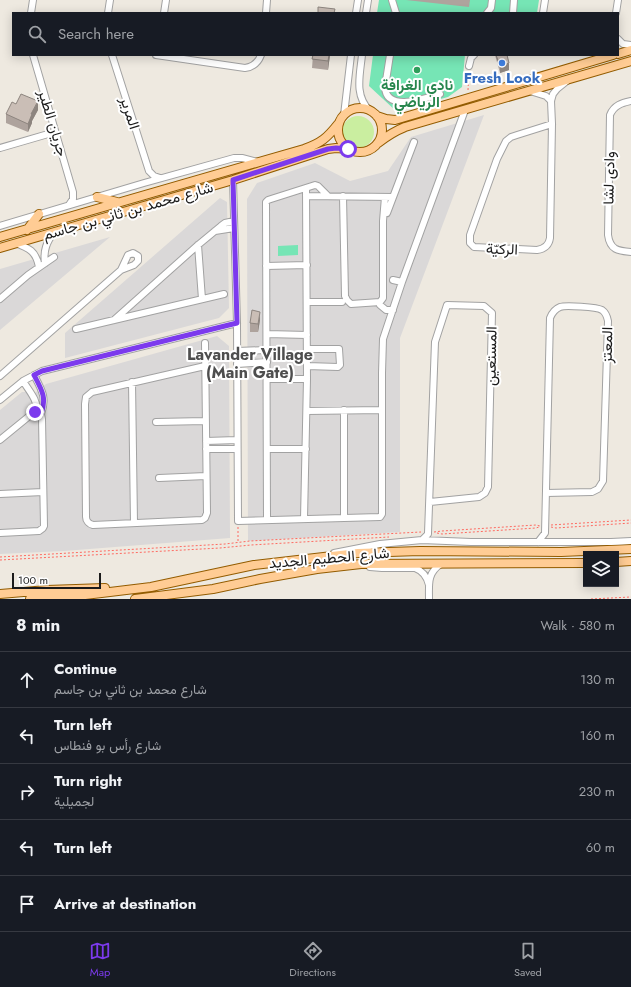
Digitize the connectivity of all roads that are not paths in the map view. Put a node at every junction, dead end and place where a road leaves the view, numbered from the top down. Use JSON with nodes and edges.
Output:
{"nodes":[{"id":1,"x":33,"y":0,"type":"edge"},
{"id":2,"x":110,"y":0,"type":"edge"},
{"id":3,"x":166,"y":0,"type":"edge"},
{"id":4,"x":267,"y":0,"type":"edge"},
{"id":5,"x":358,"y":0,"type":"edge"},
{"id":6,"x":368,"y":0,"type":"edge"},
{"id":7,"x":392,"y":0,"type":"edge"},
{"id":8,"x":492,"y":0,"type":"edge"},
{"id":9,"x":514,"y":0,"type":"edge"},
{"id":10,"x":545,"y":0,"type":"edge"},
{"id":11,"x":618,"y":0,"type":"edge"},
{"id":12,"x":31,"y":12,"type":"edge"},
{"id":13,"x":108,"y":12,"type":"edge"},
{"id":14,"x":164,"y":12,"type":"edge"},
{"id":15,"x":266,"y":12,"type":"edge"},
{"id":16,"x":356,"y":12,"type":"edge"},
{"id":17,"x":366,"y":12,"type":"edge"},
{"id":18,"x":396,"y":12,"type":"edge"},
{"id":19,"x":489,"y":12,"type":"edge"},
{"id":20,"x":513,"y":12,"type":"edge"},
{"id":21,"x":543,"y":12,"type":"edge"},
{"id":22,"x":615,"y":12,"type":"edge"},
{"id":23,"x":619,"y":40,"type":"edge"},
{"id":24,"x":631,"y":45,"type":"edge"},
{"id":25,"x":631,"y":50,"type":"edge"},
{"id":26,"x":619,"y":54,"type":"edge"},
{"id":27,"x":33,"y":56,"type":"edge"},
{"id":28,"x":112,"y":56,"type":"edge"},
{"id":29,"x":163,"y":56,"type":"edge"},
{"id":30,"x":261,"y":56,"type":"edge"},
{"id":31,"x":351,"y":56,"type":"edge"},
{"id":32,"x":362,"y":56,"type":"edge"},
{"id":33,"x":390,"y":56,"type":"edge"},
{"id":34,"x":473,"y":56,"type":"edge"},
{"id":35,"x":603,"y":57,"type":"edge"},
{"id":36,"x":631,"y":61,"type":"edge"},
{"id":37,"x":469,"y":66,"type":"road end"},
{"id":38,"x":571,"y":78,"type":"junction"},
{"id":39,"x":530,"y":91,"type":"junction"},
{"id":40,"x":440,"y":94,"type":"dead end"},
{"id":41,"x":551,"y":101,"type":"junction"},
{"id":42,"x":631,"y":101,"type":"edge"},
{"id":43,"x":465,"y":110,"type":"junction"},
{"id":44,"x":373,"y":113,"type":"junction"},
{"id":45,"x":344,"y":115,"type":"junction"},
{"id":46,"x":338,"y":124,"type":"junction"},
{"id":47,"x":552,"y":124,"type":"junction"},
{"id":48,"x":55,"y":132,"type":"junction"},
{"id":49,"x":414,"y":142,"type":"dead end"},
{"id":50,"x":378,"y":143,"type":"junction"},
{"id":51,"x":0,"y":148,"type":"edge"},
{"id":52,"x":348,"y":149,"type":"junction"},
{"id":53,"x":258,"y":162,"type":"junction"},
{"id":54,"x":149,"y":171,"type":"junction"},
{"id":55,"x":160,"y":178,"type":"junction"},
{"id":56,"x":233,"y":180,"type":"junction"},
{"id":57,"x":144,"y":183,"type":"junction"},
{"id":58,"x":306,"y":188,"type":"junction"},
{"id":59,"x":73,"y":192,"type":"junction"},
{"id":60,"x":306,"y":196,"type":"junction"},
{"id":61,"x":328,"y":196,"type":"junction"},
{"id":62,"x":343,"y":196,"type":"junction"},
{"id":63,"x":97,"y":197,"type":"junction"},
{"id":64,"x":385,"y":197,"type":"junction"},
{"id":65,"x":393,"y":197,"type":"junction"},
{"id":66,"x":85,"y":200,"type":"junction"},
{"id":67,"x":118,"y":203,"type":"junction"},
{"id":68,"x":69,"y":205,"type":"junction"},
{"id":69,"x":39,"y":214,"type":"junction"},
{"id":70,"x":234,"y":221,"type":"junction"},
{"id":71,"x":384,"y":221,"type":"junction"},
{"id":72,"x":0,"y":226,"type":"edge"},
{"id":73,"x":234,"y":228,"type":"junction"},
{"id":74,"x":27,"y":230,"type":"junction"},
{"id":75,"x":215,"y":231,"type":"junction"},
{"id":76,"x":54,"y":232,"type":"junction"},
{"id":77,"x":0,"y":238,"type":"edge"},
{"id":78,"x":15,"y":243,"type":"junction"},
{"id":79,"x":198,"y":245,"type":"junction"},
{"id":80,"x":0,"y":248,"type":"edge"},
{"id":81,"x":631,"y":252,"type":"edge"},
{"id":82,"x":54,"y":257,"type":"dead end"},
{"id":83,"x":45,"y":263,"type":"junction"},
{"id":84,"x":307,"y":265,"type":"junction"},
{"id":85,"x":266,"y":266,"type":"junction"},
{"id":86,"x":39,"y":267,"type":"junction"},
{"id":87,"x":121,"y":270,"type":"dead end"},
{"id":88,"x":392,"y":280,"type":"dead end"},
{"id":89,"x":402,"y":282,"type":"junction"},
{"id":90,"x":12,"y":288,"type":"junction"},
{"id":91,"x":0,"y":292,"type":"edge"},
{"id":92,"x":224,"y":294,"type":"dead end"},
{"id":93,"x":0,"y":299,"type":"edge"},
{"id":94,"x":202,"y":299,"type":"junction"},
{"id":95,"x":307,"y":302,"type":"junction"},
{"id":96,"x":342,"y":302,"type":"dead end"},
{"id":97,"x":379,"y":302,"type":"junction"},
{"id":98,"x":393,"y":310,"type":"junction"},
{"id":99,"x":114,"y":320,"type":"junction"},
{"id":100,"x":237,"y":323,"type":"junction"},
{"id":101,"x":76,"y":329,"type":"dead end"},
{"id":102,"x":267,"y":334,"type":"junction"},
{"id":103,"x":307,"y":335,"type":"junction"},
{"id":104,"x":205,"y":343,"type":"dead end"},
{"id":105,"x":307,"y":349,"type":"junction"},
{"id":106,"x":267,"y":350,"type":"junction"},
{"id":107,"x":237,"y":351,"type":"junction"},
{"id":108,"x":267,"y":362,"type":"junction"},
{"id":109,"x":237,"y":364,"type":"junction"},
{"id":110,"x":206,"y":366,"type":"junction"},
{"id":111,"x":307,"y":366,"type":"junction"},
{"id":112,"x":34,"y":375,"type":"junction"},
{"id":113,"x":0,"y":376,"type":"edge"},
{"id":114,"x":307,"y":378,"type":"junction"},
{"id":115,"x":267,"y":379,"type":"junction"},
{"id":116,"x":23,"y":381,"type":"junction"},
{"id":117,"x":132,"y":382,"type":"junction"},
{"id":118,"x":1,"y":398,"type":"edge"},
{"id":119,"x":344,"y":410,"type":"junction"},
{"id":120,"x":382,"y":410,"type":"junction"},
{"id":121,"x":307,"y":411,"type":"junction"},
{"id":122,"x":39,"y":413,"type":"junction"},
{"id":123,"x":205,"y":421,"type":"junction"},
{"id":124,"x":156,"y":422,"type":"dead end"},
{"id":125,"x":0,"y":440,"type":"edge"},
{"id":126,"x":237,"y":440,"type":"junction"},
{"id":127,"x":206,"y":441,"type":"junction"},
{"id":128,"x":237,"y":449,"type":"junction"},
{"id":129,"x":267,"y":449,"type":"junction"},
{"id":130,"x":306,"y":449,"type":"junction"},
{"id":131,"x":206,"y":450,"type":"junction"},
{"id":132,"x":206,"y":476,"type":"junction"},
{"id":133,"x":159,"y":478,"type":"dead end"},
{"id":134,"x":43,"y":492,"type":"junction"},
{"id":135,"x":546,"y":493,"type":"junction"},
{"id":136,"x":0,"y":494,"type":"edge"},
{"id":137,"x":430,"y":502,"type":"junction"},
{"id":138,"x":344,"y":518,"type":"junction"},
{"id":139,"x":304,"y":519,"type":"junction"},
{"id":140,"x":268,"y":520,"type":"junction"},
{"id":141,"x":134,"y":523,"type":"junction"},
{"id":142,"x":0,"y":533,"type":"edge"},
{"id":143,"x":425,"y":533,"type":"junction"},
{"id":144,"x":545,"y":533,"type":"junction"},
{"id":145,"x":422,"y":540,"type":"junction"},
{"id":146,"x":438,"y":540,"type":"junction"},
{"id":147,"x":631,"y":541,"type":"edge"},
{"id":148,"x":538,"y":542,"type":"junction"},
{"id":149,"x":554,"y":542,"type":"junction"},
{"id":150,"x":631,"y":549,"type":"edge"},
{"id":151,"x":312,"y":558,"type":"junction"},
{"id":152,"x":631,"y":561,"type":"edge"},
{"id":153,"x":619,"y":562,"type":"edge"},
{"id":154,"x":583,"y":563,"type":"edge"},
{"id":155,"x":361,"y":564,"type":"junction"},
{"id":156,"x":441,"y":564,"type":"junction"},
{"id":157,"x":429,"y":585,"type":"junction"},
{"id":158,"x":151,"y":587,"type":"junction"},
{"id":159,"x":0,"y":594,"type":"edge"},
{"id":160,"x":152,"y":598,"type":"edge"},
{"id":161,"x":30,"y":599,"type":"edge"},
{"id":162,"x":136,"y":599,"type":"edge"},
{"id":163,"x":429,"y":599,"type":"edge"}],
"edges":[{"from":1,"to":12,"type":"street"},
{"from":2,"to":13,"type":"street"},
{"from":3,"to":14,"type":"street"},
{"from":4,"to":15,"type":"street"},
{"from":5,"to":16,"type":"street"},
{"from":6,"to":17,"type":"street"},
{"from":7,"to":18,"type":"street"},
{"from":8,"to":19,"type":"street"},
{"from":9,"to":20,"type":"street"},
{"from":10,"to":21,"type":"street"},
{"from":11,"to":22,"type":"street"},
{"from":23,"to":24,"type":"street"},
{"from":25,"to":26,"type":"main road"},
{"from":27,"to":48,"type":"street","name":"جريان الطير"},
{"from":28,"to":54,"type":"street","name":"المرير"},
{"from":29,"to":30,"type":"street"},
{"from":31,"to":45,"type":"street"},
{"from":32,"to":44,"type":"street"},
{"from":33,"to":40,"type":"street"},
{"from":34,"to":37,"type":"street"},
{"from":35,"to":44,"type":"main road"},
{"from":36,"to":38,"type":"main road"},
{"from":38,"to":39,"type":"main road"},
{"from":38,"to":41,"type":"street"},
{"from":39,"to":41,"type":"street"},
{"from":39,"to":43,"type":"main road"},
{"from":41,"to":47,"type":"street","name":"الركيّة"},
{"from":42,"to":81,"type":"street","name":"وادى لشا"},
{"from":43,"to":50,"type":"main road"},
{"from":43,"to":89,"type":"street"},
{"from":44,"to":45,"type":"main road"},
{"from":44,"to":50,"type":"main road"},
{"from":45,"to":46,"type":"main road"},
{"from":46,"to":52,"type":"main road"},
{"from":46,"to":53,"type":"main road","name":"شارع محمد بن ثاني بن جاسم"},
{"from":47,"to":47,"type":"street","name":"الركيّة"},
{"from":48,"to":51,"type":"street"},
{"from":48,"to":59,"type":"street","name":"جريان الطير"},
{"from":49,"to":65,"type":"street"},
{"from":50,"to":52,"type":"main road"},
{"from":52,"to":56,"type":"main road","name":"شارع محمد بن ثاني بن جاسم"},
{"from":53,"to":55,"type":"street","name":"شارع محمد بن ثاني بن جاسم"},
{"from":53,"to":67,"type":"main road","name":"شارع محمد بن ثاني بن جاسم"},
{"from":54,"to":55,"type":"street"},
{"from":54,"to":57,"type":"street"},
{"from":55,"to":57,"type":"street","name":"شارع محمد بن ثاني بن جاسم"},
{"from":56,"to":70,"type":"street"},
{"from":56,"to":76,"type":"main road","name":"شارع محمد بن ثاني بن جاسم"},
{"from":57,"to":63,"type":"street","name":"شارع محمد بن ثاني بن جاسم"},
{"from":58,"to":60,"type":"street"},
{"from":58,"to":61,"type":"street"},
{"from":58,"to":85,"type":"street"},
{"from":59,"to":66,"type":"street"},
{"from":59,"to":68,"type":"street"},
{"from":60,"to":61,"type":"street"},
{"from":60,"to":84,"type":"street"},
{"from":61,"to":62,"type":"street"},
{"from":62,"to":64,"type":"street"},
{"from":62,"to":97,"type":"street"},
{"from":63,"to":66,"type":"street","name":"شارع محمد بن ثاني بن جاسم"},
{"from":63,"to":67,"type":"main road"},
{"from":64,"to":65,"type":"street"},
{"from":64,"to":71,"type":"street"},
{"from":65,"to":71,"type":"street"},
{"from":66,"to":68,"type":"street","name":"شارع محمد بن ثاني بن جاسم"},
{"from":67,"to":74,"type":"main road","name":"شارع محمد بن ثاني بن جاسم"},
{"from":68,"to":69,"type":"street","name":"شارع محمد بن ثاني بن جاسم"},
{"from":69,"to":72,"type":"street","name":"شارع محمد بن ثاني بن جاسم"},
{"from":69,"to":74,"type":"main road"},
{"from":70,"to":73,"type":"street"},
{"from":70,"to":75,"type":"street"},
{"from":71,"to":97,"type":"street"},
{"from":73,"to":75,"type":"street"},
{"from":73,"to":100,"type":"street"},
{"from":74,"to":77,"type":"main road","name":"شارع محمد بن ثاني بن جاسم"},
{"from":75,"to":79,"type":"street"},
{"from":76,"to":78,"type":"main road","name":"شارع محمد بن ثاني بن جاسم"},
{"from":76,"to":83,"type":"street"},
{"from":78,"to":80,"type":"main road","name":"شارع محمد بن ثاني بن جاسم"},
{"from":78,"to":86,"type":"street"},
{"from":79,"to":94,"type":"street"},
{"from":79,"to":99,"type":"street"},
{"from":82,"to":83,"type":"street"},
{"from":83,"to":86,"type":"street"},
{"from":84,"to":85,"type":"street"},
{"from":84,"to":95,"type":"street"},
{"from":85,"to":102,"type":"street"},
{"from":86,"to":90,"type":"street"},
{"from":87,"to":113,"type":"street"},
{"from":88,"to":89,"type":"street"},
{"from":89,"to":98,"type":"street"},
{"from":90,"to":91,"type":"street"},
{"from":90,"to":93,"type":"street"},
{"from":92,"to":94,"type":"street"},
{"from":94,"to":99,"type":"street"},
{"from":95,"to":96,"type":"street"},
{"from":95,"to":103,"type":"street"},
{"from":97,"to":98,"type":"street"},
{"from":98,"to":120,"type":"street"},
{"from":99,"to":101,"type":"street"},
{"from":100,"to":107,"type":"street"},
{"from":100,"to":112,"type":"street"},
{"from":102,"to":103,"type":"street"},
{"from":102,"to":106,"type":"street"},
{"from":103,"to":105,"type":"street"},
{"from":104,"to":110,"type":"street"},
{"from":105,"to":111,"type":"street"},
{"from":105,"to":111,"type":"street"},
{"from":106,"to":107,"type":"street"},
{"from":106,"to":108,"type":"street"},
{"from":107,"to":109,"type":"street"},
{"from":108,"to":109,"type":"street"},
{"from":108,"to":115,"type":"street"},
{"from":109,"to":126,"type":"street"},
{"from":110,"to":117,"type":"street"},
{"from":110,"to":123,"type":"street"},
{"from":111,"to":114,"type":"street"},
{"from":112,"to":116,"type":"street"},
{"from":112,"to":122,"type":"street"},
{"from":114,"to":115,"type":"street"},
{"from":114,"to":121,"type":"street"},
{"from":115,"to":129,"type":"street"},
{"from":116,"to":118,"type":"street"},
{"from":116,"to":122,"type":"street"},
{"from":117,"to":141,"type":"street"},
{"from":117,"to":141,"type":"street"},
{"from":119,"to":120,"type":"street"},
{"from":119,"to":121,"type":"street"},
{"from":119,"to":138,"type":"street"},
{"from":120,"to":138,"type":"street"},
{"from":121,"to":130,"type":"street"},
{"from":122,"to":125,"type":"street"},
{"from":122,"to":134,"type":"street"},
{"from":123,"to":124,"type":"street"},
{"from":123,"to":127,"type":"street"},
{"from":126,"to":127,"type":"street"},
{"from":126,"to":128,"type":"street"},
{"from":127,"to":131,"type":"street"},
{"from":128,"to":131,"type":"street"},
{"from":128,"to":140,"type":"street"},
{"from":129,"to":130,"type":"street"},
{"from":129,"to":140,"type":"street"},
{"from":130,"to":139,"type":"street"},
{"from":131,"to":132,"type":"street"},
{"from":132,"to":133,"type":"street"},
{"from":132,"to":141,"type":"street"},
{"from":134,"to":136,"type":"street"},
{"from":134,"to":142,"type":"street"},
{"from":135,"to":135,"type":"street","name":"المعتز"},
{"from":135,"to":144,"type":"street","name":"المعتز"},
{"from":137,"to":137,"type":"street","name":"المستعين"},
{"from":137,"to":143,"type":"street","name":"المستعين"},
{"from":138,"to":139,"type":"street"},
{"from":139,"to":140,"type":"street"},
{"from":143,"to":145,"type":"street"},
{"from":143,"to":146,"type":"street"},
{"from":144,"to":148,"type":"street"},
{"from":144,"to":149,"type":"street"},
{"from":145,"to":146,"type":"street"},
{"from":145,"to":151,"type":"street"},
{"from":146,"to":148,"type":"street"},
{"from":147,"to":149,"type":"street"},
{"from":148,"to":149,"type":"street"},
{"from":150,"to":151,"type":"main road","name":"شارع الحطيم الجديد"},
{"from":151,"to":158,"type":"main road","name":"شارع الحطيم الجديد"},
{"from":152,"to":153,"type":"main road"},
{"from":154,"to":156,"type":"main road","name":"شارع الحطيم الجديد"},
{"from":155,"to":156,"type":"main road","name":"شارع الحطيم الجديد"},
{"from":155,"to":157,"type":"street"},
{"from":155,"to":160,"type":"main road","name":"شارع الحطيم الجديد"},
{"from":156,"to":157,"type":"street"},
{"from":157,"to":163,"type":"street"},
{"from":158,"to":159,"type":"main road"},
{"from":158,"to":161,"type":"main road","name":"شارع الحطيم الجديد"},
{"from":160,"to":162,"type":"main road","name":"شارع الحطيم الجديد"}]}
